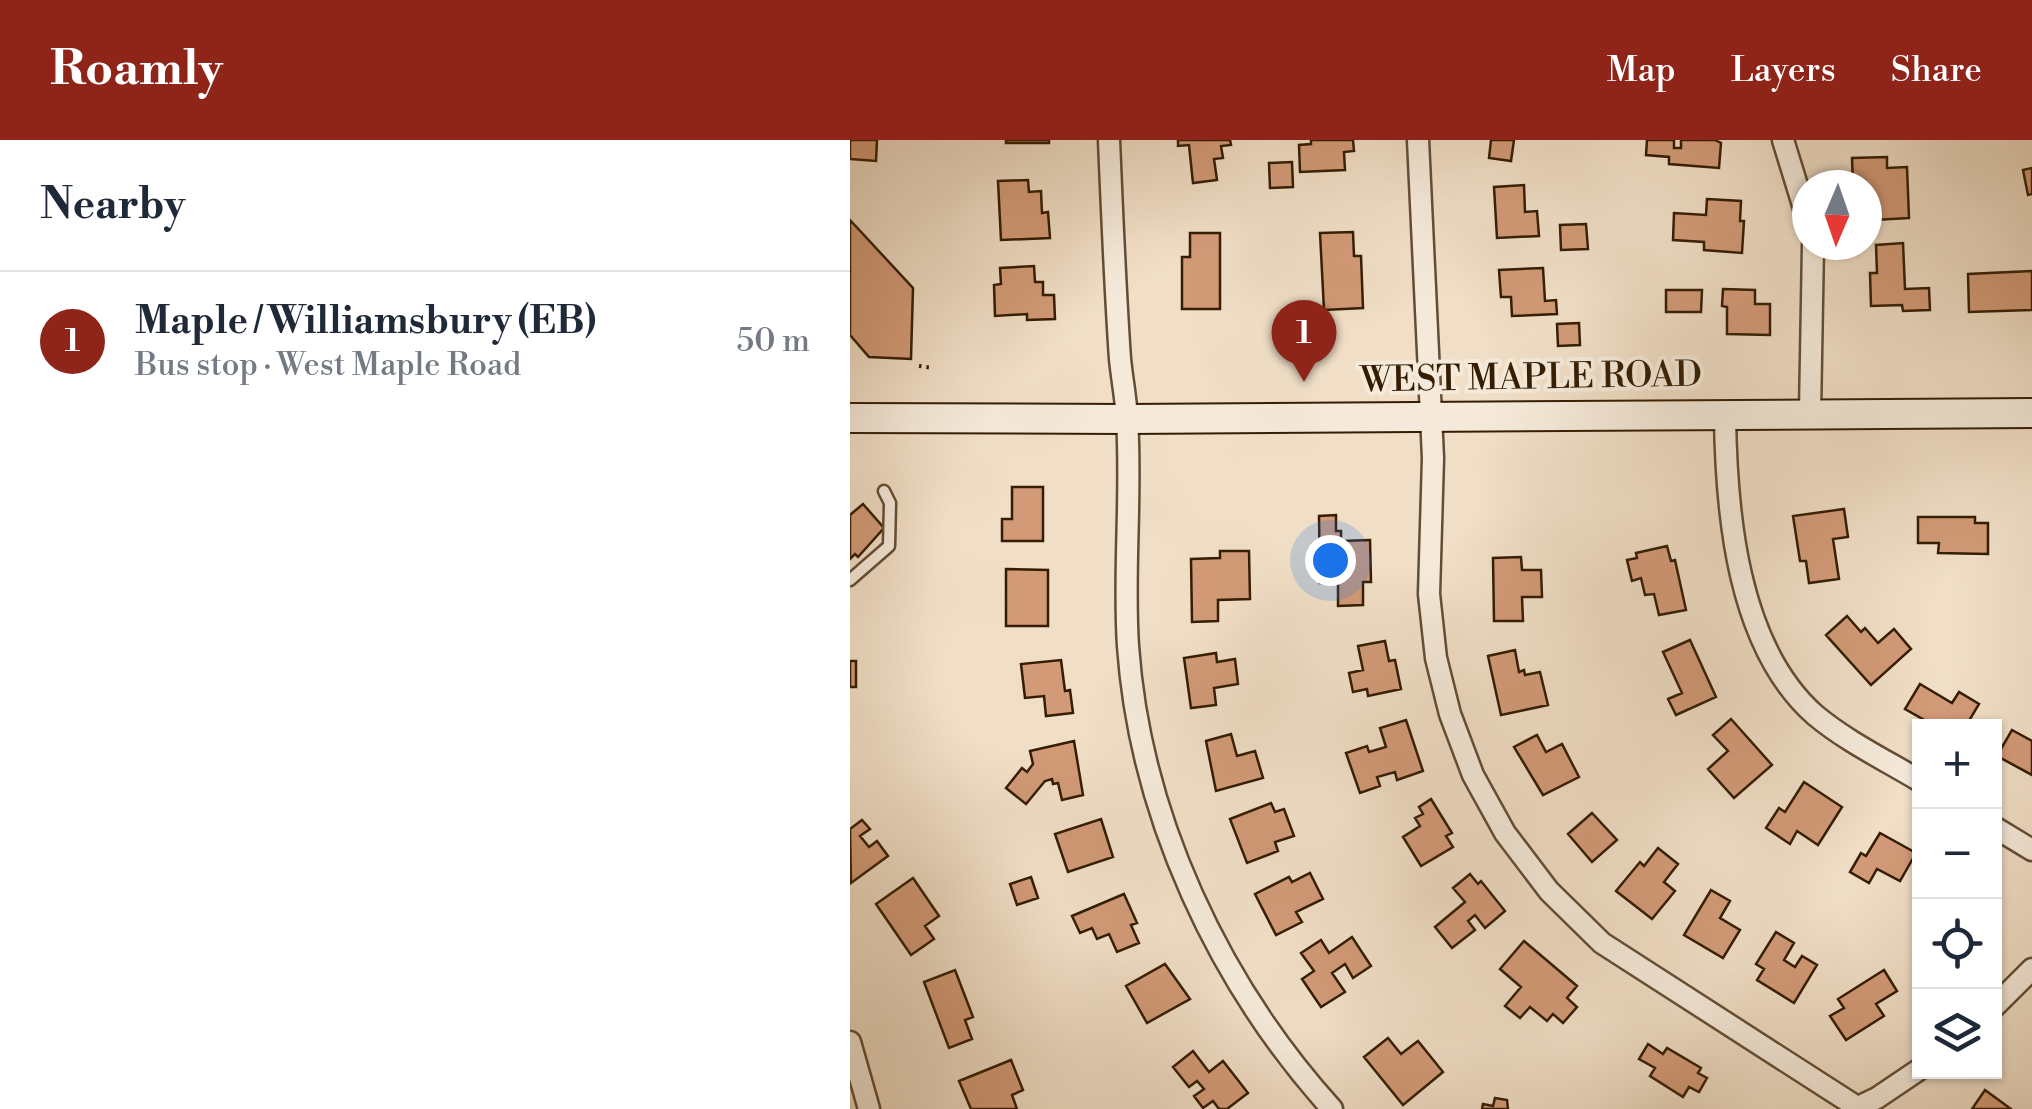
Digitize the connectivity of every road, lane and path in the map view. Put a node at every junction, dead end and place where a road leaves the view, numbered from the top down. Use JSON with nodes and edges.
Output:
{"nodes":[{"id":1,"x":1109,"y":140,"type":"edge"},
{"id":2,"x":1418,"y":140,"type":"edge"},
{"id":3,"x":1783,"y":140,"type":"edge"},
{"id":4,"x":1792,"y":170,"type":"edge"},
{"id":5,"x":1814,"y":260,"type":"edge"},
{"id":6,"x":919,"y":366,"type":"dead end"},
{"id":7,"x":933,"y":368,"type":"dead end"},
{"id":8,"x":1810,"y":412,"type":"junction"},
{"id":9,"x":2032,"y":412,"type":"edge"},
{"id":10,"x":1725,"y":414,"type":"junction"},
{"id":11,"x":1430,"y":416,"type":"junction"},
{"id":12,"x":850,"y":418,"type":"edge"},
{"id":13,"x":1127,"y":420,"type":"junction"},
{"id":14,"x":884,"y":492,"type":"dead end"},
{"id":15,"x":850,"y":580,"type":"edge"},
{"id":16,"x":1912,"y":776,"type":"edge"},
{"id":17,"x":2002,"y":832,"type":"edge"},
{"id":18,"x":2032,"y":850,"type":"edge"},
{"id":19,"x":2032,"y":968,"type":"edge"},
{"id":20,"x":2002,"y":1000,"type":"edge"},
{"id":21,"x":850,"y":1042,"type":"edge"},
{"id":22,"x":1912,"y":1075,"type":"edge"},
{"id":23,"x":869,"y":1109,"type":"edge"},
{"id":24,"x":1332,"y":1109,"type":"edge"},
{"id":25,"x":1857,"y":1109,"type":"edge"}],
"edges":[{"from":1,"to":13,"type":"street"},
{"from":2,"to":11,"type":"street"},
{"from":3,"to":4,"type":"street"},
{"from":5,"to":8,"type":"street"},
{"from":6,"to":7,"type":"path"},
{"from":8,"to":9,"type":"main road","name":"WEST MAPLE ROAD"},
{"from":8,"to":10,"type":"main road","name":"WEST MAPLE ROAD"},
{"from":10,"to":11,"type":"main road","name":"WEST MAPLE ROAD"},
{"from":10,"to":16,"type":"street"},
{"from":11,"to":13,"type":"main road","name":"WEST MAPLE ROAD"},
{"from":11,"to":25,"type":"street"},
{"from":12,"to":13,"type":"main road","name":"WEST MAPLE ROAD"},
{"from":13,"to":24,"type":"street"},
{"from":14,"to":15,"type":"lane"},
{"from":17,"to":18,"type":"street"},
{"from":19,"to":20,"type":"street"},
{"from":21,"to":23,"type":"street"},
{"from":22,"to":25,"type":"street"}]}
